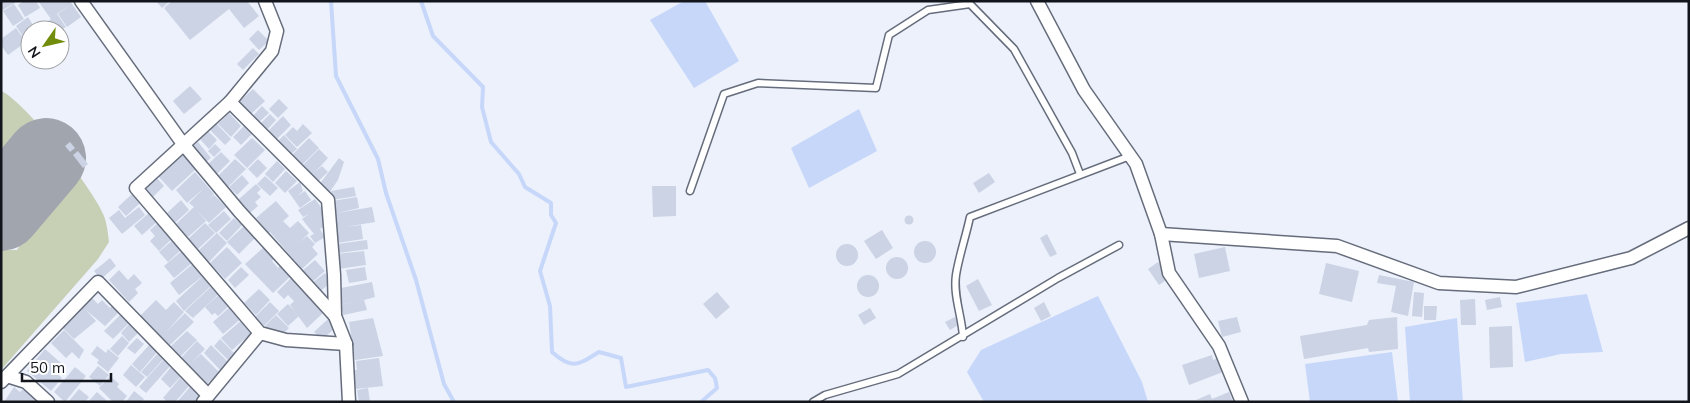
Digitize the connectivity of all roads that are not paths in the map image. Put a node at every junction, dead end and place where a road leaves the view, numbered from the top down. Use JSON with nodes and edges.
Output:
{"nodes":[{"id":1,"x":81,"y":1,"type":"edge"},
{"id":2,"x":265,"y":1,"type":"edge"},
{"id":3,"x":1037,"y":1,"type":"edge"},
{"id":4,"x":230,"y":102,"type":"junction"},
{"id":5,"x":183,"y":144,"type":"junction"},
{"id":6,"x":1130,"y":156,"type":"junction"},
{"id":7,"x":1080,"y":174,"type":"junction"},
{"id":8,"x":690,"y":191,"type":"dead end"},
{"id":9,"x":1689,"y":228,"type":"edge"},
{"id":10,"x":1162,"y":234,"type":"junction"},
{"id":11,"x":1119,"y":245,"type":"dead end"},
{"id":12,"x":335,"y":316,"type":"junction"},
{"id":13,"x":260,"y":333,"type":"junction"},
{"id":14,"x":963,"y":337,"type":"junction"},
{"id":15,"x":346,"y":344,"type":"junction"},
{"id":16,"x":4,"y":379,"type":"edge"},
{"id":17,"x":206,"y":398,"type":"edge"},
{"id":18,"x":48,"y":402,"type":"edge"},
{"id":19,"x":349,"y":402,"type":"edge"},
{"id":20,"x":813,"y":402,"type":"edge"},
{"id":21,"x":1242,"y":402,"type":"edge"}],
"edges":[{"from":1,"to":5,"type":"street"},
{"from":2,"to":4,"type":"street"},
{"from":3,"to":6,"type":"street"},
{"from":4,"to":5,"type":"street"},
{"from":4,"to":12,"type":"street"},
{"from":5,"to":12,"type":"street"},
{"from":5,"to":13,"type":"street"},
{"from":6,"to":7,"type":"lane"},
{"from":6,"to":10,"type":"street"},
{"from":7,"to":8,"type":"lane"},
{"from":7,"to":14,"type":"lane"},
{"from":9,"to":10,"type":"street"},
{"from":10,"to":21,"type":"street"},
{"from":11,"to":14,"type":"lane"},
{"from":12,"to":15,"type":"street"},
{"from":13,"to":15,"type":"street"},
{"from":13,"to":17,"type":"street"},
{"from":14,"to":20,"type":"lane"},
{"from":15,"to":19,"type":"street"},
{"from":16,"to":17,"type":"street"},
{"from":16,"to":18,"type":"street"}]}
